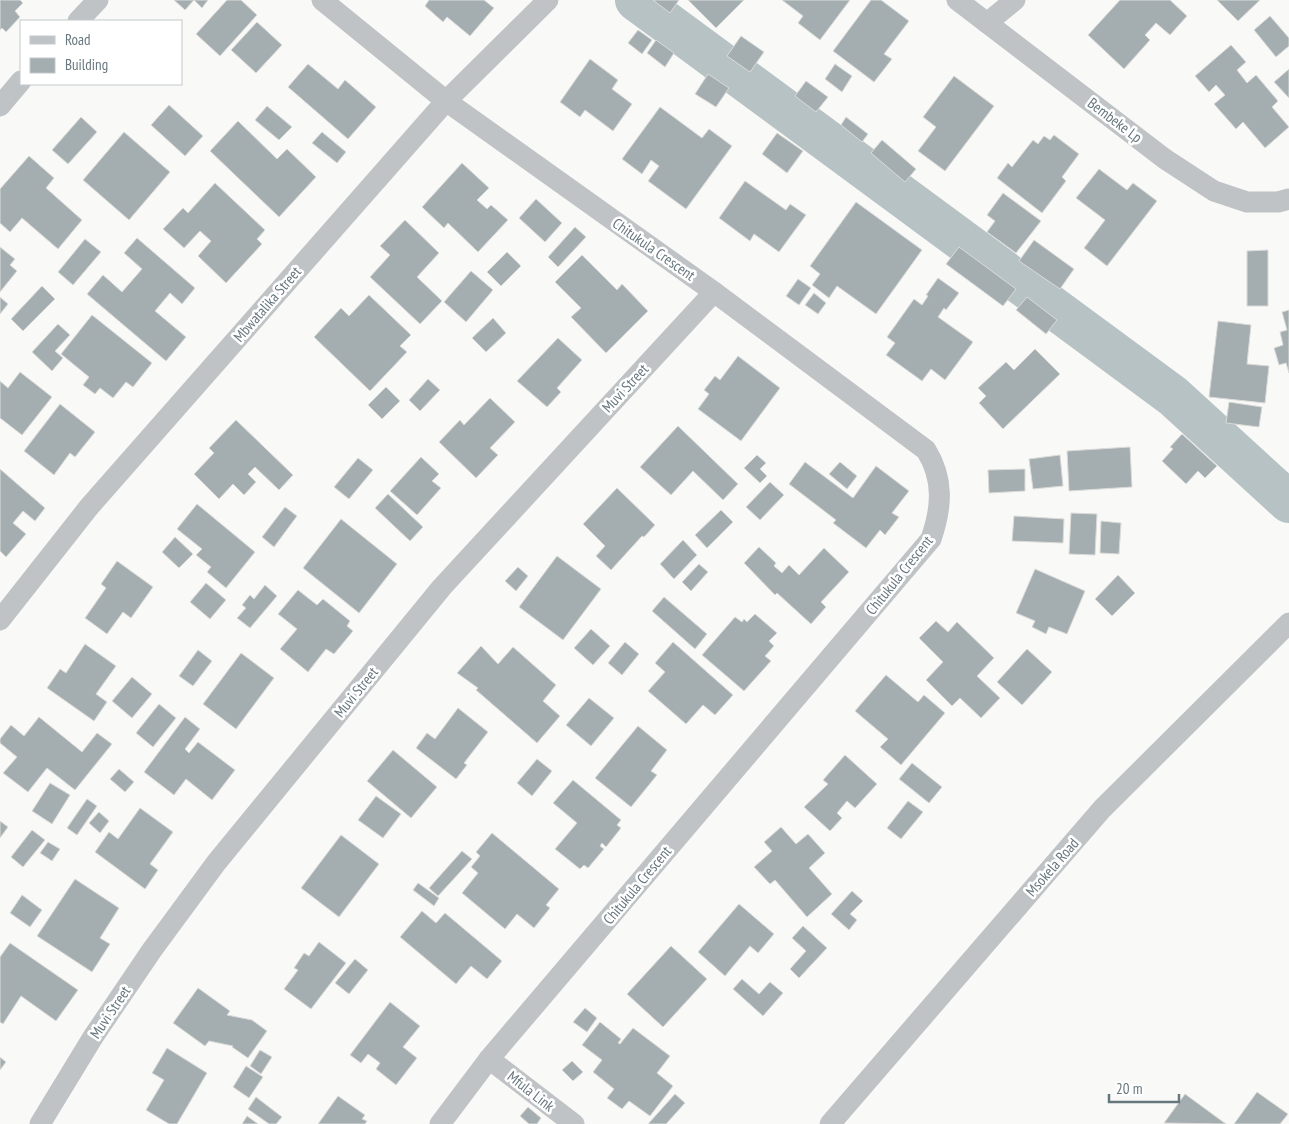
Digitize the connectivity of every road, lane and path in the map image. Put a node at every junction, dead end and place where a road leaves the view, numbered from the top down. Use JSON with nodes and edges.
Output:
{"nodes":[{"id":1,"x":98,"y":0,"type":"edge"},
{"id":2,"x":322,"y":0,"type":"edge"},
{"id":3,"x":548,"y":0,"type":"edge"},
{"id":4,"x":956,"y":0,"type":"edge"},
{"id":5,"x":1015,"y":0,"type":"edge"},
{"id":6,"x":79,"y":20,"type":"edge"},
{"id":7,"x":987,"y":23,"type":"junction"},
{"id":8,"x":20,"y":82,"type":"edge"},
{"id":9,"x":446,"y":101,"type":"junction"},
{"id":10,"x":0,"y":106,"type":"edge"},
{"id":11,"x":1289,"y":199,"type":"edge"},
{"id":12,"x":714,"y":292,"type":"junction"},
{"id":13,"x":0,"y":620,"type":"edge"},
{"id":14,"x":1289,"y":623,"type":"edge"},
{"id":15,"x":489,"y":1059,"type":"junction"},
{"id":16,"x":40,"y":1124,"type":"edge"},
{"id":17,"x":440,"y":1124,"type":"edge"},
{"id":18,"x":574,"y":1124,"type":"edge"},
{"id":19,"x":830,"y":1124,"type":"edge"}],
"edges":[{"from":1,"to":6,"type":"street"},
{"from":2,"to":9,"type":"street","name":"Chitukula Crescent"},
{"from":3,"to":9,"type":"street","name":"Mbwatalika Street"},
{"from":4,"to":7,"type":"street","name":"Bembeke Lp"},
{"from":5,"to":7,"type":"street"},
{"from":7,"to":11,"type":"street","name":"Bembeke Lp"},
{"from":8,"to":10,"type":"street"},
{"from":9,"to":12,"type":"street","name":"Chitukula Crescent"},
{"from":9,"to":13,"type":"street","name":"Mbwatalika Street"},
{"from":12,"to":15,"type":"street","name":"Chitukula Crescent"},
{"from":12,"to":16,"type":"street","name":"Muvi Street"},
{"from":14,"to":19,"type":"street","name":"Msokela Road"},
{"from":15,"to":17,"type":"street","name":"Chitukula Crescent"},
{"from":15,"to":18,"type":"street","name":"Mfula Link"}]}
